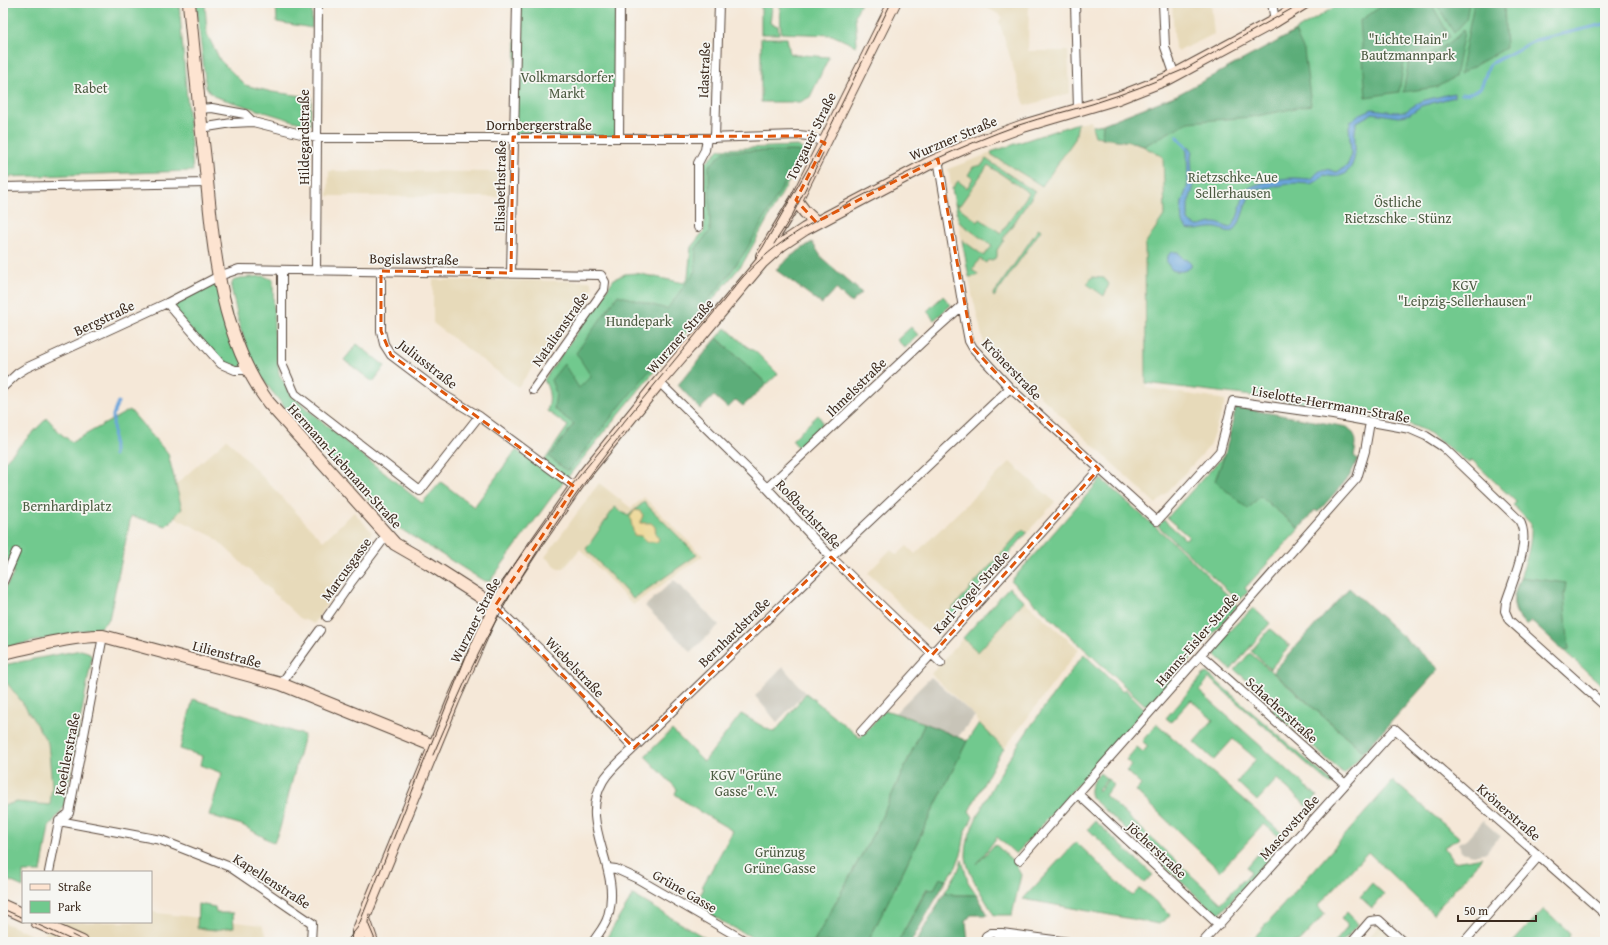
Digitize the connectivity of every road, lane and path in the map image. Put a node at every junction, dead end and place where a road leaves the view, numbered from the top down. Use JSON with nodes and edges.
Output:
{"nodes":[{"id":1,"x":189,"y":3,"type":"edge"},
{"id":2,"x":318,"y":3,"type":"edge"},
{"id":3,"x":517,"y":3,"type":"edge"},
{"id":4,"x":620,"y":3,"type":"edge"},
{"id":5,"x":719,"y":3,"type":"edge"},
{"id":6,"x":894,"y":3,"type":"edge"},
{"id":7,"x":1075,"y":3,"type":"edge"},
{"id":8,"x":1163,"y":3,"type":"edge"},
{"id":9,"x":1272,"y":3,"type":"edge"},
{"id":10,"x":1304,"y":3,"type":"edge"},
{"id":11,"x":1274,"y":21,"type":"junction"},
{"id":12,"x":1175,"y":76,"type":"junction"},
{"id":13,"x":1078,"y":110,"type":"junction"},
{"id":14,"x":200,"y":119,"type":"junction"},
{"id":15,"x":253,"y":122,"type":"junction"},
{"id":16,"x":513,"y":137,"type":"junction"},
{"id":17,"x":317,"y":138,"type":"junction"},
{"id":18,"x":620,"y":138,"type":"junction"},
{"id":19,"x":711,"y":138,"type":"junction"},
{"id":20,"x":825,"y":142,"type":"junction"},
{"id":21,"x":938,"y":159,"type":"junction"},
{"id":22,"x":207,"y":183,"type":"junction"},
{"id":23,"x":3,"y":188,"type":"edge"},
{"id":24,"x":796,"y":200,"type":"junction"},
{"id":25,"x":816,"y":222,"type":"junction"},
{"id":26,"x":698,"y":227,"type":"dead end"},
{"id":27,"x":282,"y":270,"type":"junction"},
{"id":28,"x":316,"y":270,"type":"junction"},
{"id":29,"x":381,"y":271,"type":"junction"},
{"id":30,"x":511,"y":273,"type":"junction"},
{"id":31,"x":219,"y":276,"type":"junction"},
{"id":32,"x":749,"y":277,"type":"junction"},
{"id":33,"x":605,"y":282,"type":"joint"},
{"id":34,"x":167,"y":303,"type":"junction"},
{"id":35,"x":963,"y":305,"type":"junction"},
{"id":36,"x":249,"y":370,"type":"junction"},
{"id":37,"x":659,"y":382,"type":"junction"},
{"id":38,"x":3,"y":388,"type":"edge"},
{"id":39,"x":1010,"y":388,"type":"junction"},
{"id":40,"x":533,"y":390,"type":"dead end"},
{"id":41,"x":479,"y":416,"type":"junction"},
{"id":42,"x":1370,"y":422,"type":"junction"},
{"id":43,"x":1099,"y":469,"type":"junction"},
{"id":44,"x":575,"y":487,"type":"junction"},
{"id":45,"x":767,"y":488,"type":"junction"},
{"id":46,"x":1157,"y":520,"type":"joint"},
{"id":47,"x":386,"y":536,"type":"junction"},
{"id":48,"x":16,"y":552,"type":"dead end"},
{"id":49,"x":831,"y":557,"type":"junction"},
{"id":50,"x":3,"y":582,"type":"edge"},
{"id":51,"x":495,"y":606,"type":"junction"},
{"id":52,"x":327,"y":617,"type":"dead end"},
{"id":53,"x":320,"y":630,"type":"dead end"},
{"id":54,"x":103,"y":636,"type":"junction"},
{"id":55,"x":3,"y":653,"type":"edge"},
{"id":56,"x":932,"y":655,"type":"junction"},
{"id":57,"x":1201,"y":655,"type":"junction"},
{"id":58,"x":941,"y":663,"type":"dead end"},
{"id":59,"x":281,"y":684,"type":"junction"},
{"id":60,"x":1605,"y":706,"type":"edge"},
{"id":61,"x":1395,"y":729,"type":"joint"},
{"id":62,"x":861,"y":732,"type":"dead end"},
{"id":63,"x":434,"y":746,"type":"junction"},
{"id":64,"x":634,"y":748,"type":"junction"},
{"id":65,"x":1345,"y":784,"type":"junction"},
{"id":66,"x":1078,"y":794,"type":"junction"},
{"id":67,"x":59,"y":820,"type":"junction"},
{"id":68,"x":1539,"y":856,"type":"junction"},
{"id":69,"x":1018,"y":860,"type":"dead end"},
{"id":70,"x":608,"y":868,"type":"junction"},
{"id":71,"x":49,"y":871,"type":"edge"},
{"id":72,"x":3,"y":906,"type":"edge"},
{"id":73,"x":1605,"y":914,"type":"edge"},
{"id":74,"x":22,"y":915,"type":"edge"},
{"id":75,"x":39,"y":923,"type":"edge"},
{"id":76,"x":366,"y":924,"type":"junction"},
{"id":77,"x":1218,"y":925,"type":"junction"},
{"id":78,"x":82,"y":942,"type":"edge"},
{"id":79,"x":311,"y":942,"type":"edge"},
{"id":80,"x":358,"y":942,"type":"edge"},
{"id":81,"x":362,"y":942,"type":"edge"},
{"id":82,"x":372,"y":942,"type":"edge"},
{"id":83,"x":593,"y":942,"type":"edge"},
{"id":84,"x":747,"y":942,"type":"edge"},
{"id":85,"x":984,"y":942,"type":"edge"},
{"id":86,"x":1069,"y":942,"type":"edge"},
{"id":87,"x":1203,"y":942,"type":"edge"},
{"id":88,"x":1352,"y":942,"type":"edge"},
{"id":89,"x":1403,"y":942,"type":"edge"},
{"id":90,"x":1464,"y":942,"type":"edge"}],
"edges":[{"from":1,"to":14,"type":"main road","name":"Hermann-Liebmann-Straße"},
{"from":2,"to":17,"type":"street","name":"Hildegardstraße"},
{"from":3,"to":16,"type":"street","name":"Elisabethstraße"},
{"from":4,"to":18,"type":"street"},
{"from":5,"to":19,"type":"street","name":"Idastraße"},
{"from":6,"to":20,"type":"main road","name":"Torgauer Straße"},
{"from":7,"to":13,"type":"street"},
{"from":8,"to":12,"type":"street"},
{"from":9,"to":11,"type":"street"},
{"from":10,"to":11,"type":"main road","name":"Wurzner Straße"},
{"from":11,"to":12,"type":"main road","name":"Wurzner Straße"},
{"from":12,"to":13,"type":"main road","name":"Wurzner Straße"},
{"from":13,"to":21,"type":"main road","name":"Wurzner Straße"},
{"from":14,"to":15,"type":"street","name":"Dornbergerstraße"},
{"from":14,"to":15,"type":"street","name":"Dornbergerstraße"},
{"from":14,"to":22,"type":"main road","name":"Hermann-Liebmann-Straße"},
{"from":15,"to":17,"type":"street","name":"Dornbergerstraße"},
{"from":16,"to":17,"type":"street","name":"Dornbergerstraße"},
{"from":16,"to":18,"type":"street","name":"Dornbergerstraße"},
{"from":16,"to":30,"type":"street","name":"Elisabethstraße"},
{"from":17,"to":28,"type":"street","name":"Hildegardstraße"},
{"from":18,"to":19,"type":"street","name":"Dornbergerstraße"},
{"from":19,"to":20,"type":"street","name":"Dornbergerstraße"},
{"from":19,"to":26,"type":"street"},
{"from":20,"to":24,"type":"main road","name":"Torgauer Straße"},
{"from":21,"to":25,"type":"main road","name":"Wurzner Straße"},
{"from":21,"to":35,"type":"street","name":"Krönerstraße"},
{"from":22,"to":23,"type":"street"},
{"from":22,"to":31,"type":"main road","name":"Hermann-Liebmann-Straße"},
{"from":24,"to":25,"type":"main road"},
{"from":24,"to":32,"type":"main road","name":"Torgauer Straße"},
{"from":25,"to":32,"type":"main road","name":"Wurzner Straße"},
{"from":27,"to":28,"type":"street","name":"Bogislawstraße"},
{"from":27,"to":31,"type":"street","name":"Bogislawstraße"},
{"from":27,"to":41,"type":"street","name":"Hermann-Liebmann-Straße"},
{"from":28,"to":29,"type":"street","name":"Bogislawstraße"},
{"from":29,"to":30,"type":"street","name":"Bogislawstraße"},
{"from":29,"to":41,"type":"street","name":"Juliusstraße"},
{"from":30,"to":33,"type":"street","name":"Bogislawstraße"},
{"from":31,"to":34,"type":"street","name":"Bergstraße"},
{"from":31,"to":36,"type":"main road","name":"Hermann-Liebmann-Straße"},
{"from":32,"to":37,"type":"main road","name":"Wurzner Straße"},
{"from":33,"to":40,"type":"street","name":"Natalienstraße"},
{"from":34,"to":36,"type":"street"},
{"from":34,"to":38,"type":"street","name":"Bergstraße"},
{"from":35,"to":39,"type":"street","name":"Krönerstraße"},
{"from":35,"to":45,"type":"street","name":"Ihmelsstraße"},
{"from":36,"to":47,"type":"main road","name":"Hermann-Liebmann-Straße"},
{"from":37,"to":44,"type":"main road","name":"Wurzner Straße"},
{"from":37,"to":45,"type":"street","name":"Roßbachstraße"},
{"from":39,"to":43,"type":"street","name":"Krönerstraße"},
{"from":39,"to":49,"type":"street","name":"Bernhardstraße"},
{"from":41,"to":44,"type":"street","name":"Juliusstraße"},
{"from":42,"to":46,"type":"street","name":"Liselotte-Herrmann-Straße"},
{"from":42,"to":57,"type":"street","name":"Hanns-Eisler-Straße"},
{"from":42,"to":60,"type":"street","name":"Liselotte-Herrmann-Straße"},
{"from":43,"to":46,"type":"street","name":"Krönerstraße"},
{"from":43,"to":56,"type":"street","name":"Karl-Vogel-Straße"},
{"from":44,"to":51,"type":"main road","name":"Wurzner Straße"},
{"from":45,"to":49,"type":"street","name":"Roßbachstraße"},
{"from":47,"to":51,"type":"main road","name":"Hermann-Liebmann-Straße"},
{"from":47,"to":52,"type":"street","name":"Marcusgasse"},
{"from":48,"to":50,"type":"street"},
{"from":49,"to":56,"type":"street","name":"Roßbachstraße"},
{"from":49,"to":64,"type":"street","name":"Bernhardstraße"},
{"from":51,"to":63,"type":"main road","name":"Wurzner Straße"},
{"from":51,"to":64,"type":"street","name":"Wiebelstraße"},
{"from":53,"to":59,"type":"street"},
{"from":54,"to":55,"type":"main road","name":"Lilienstraße"},
{"from":54,"to":59,"type":"main road","name":"Lilienstraße"},
{"from":54,"to":67,"type":"street","name":"Koehlerstraße"},
{"from":56,"to":58,"type":"street","name":"Roßbachstraße"},
{"from":56,"to":62,"type":"street","name":"Karl-Vogel-Straße"},
{"from":57,"to":65,"type":"street","name":"Schacherstraße"},
{"from":57,"to":66,"type":"street","name":"Hanns-Eisler-Straße"},
{"from":59,"to":63,"type":"main road","name":"Lilienstraße"},
{"from":61,"to":65,"type":"street","name":"Mascovstraße"},
{"from":61,"to":68,"type":"street","name":"Krönerstraße"},
{"from":63,"to":76,"type":"main road","name":"Wurzner Straße"},
{"from":64,"to":70,"type":"street","name":"Bernhardstraße"},
{"from":65,"to":77,"type":"street","name":"Mascovstraße"},
{"from":66,"to":69,"type":"street","name":"Hanns-Eisler-Straße"},
{"from":66,"to":77,"type":"street","name":"Jöcherstraße"},
{"from":67,"to":71,"type":"street"},
{"from":67,"to":79,"type":"street","name":"Kapellenstraße"},
{"from":68,"to":73,"type":"street","name":"Krönerstraße"},
{"from":68,"to":90,"type":"street"},
{"from":70,"to":83,"type":"street","name":"Bernhardstraße"},
{"from":70,"to":84,"type":"street","name":"Grüne Gasse"},
{"from":72,"to":74,"type":"main road"},
{"from":75,"to":78,"type":"main road"},
{"from":76,"to":80,"type":"main road","name":"Wurzner Straße"},
{"from":76,"to":81,"type":"main road","name":"Wurzner Straße"},
{"from":76,"to":82,"type":"main road"},
{"from":77,"to":87,"type":"street","name":"Mascovstraße"},
{"from":85,"to":86,"type":"street"},
{"from":88,"to":89,"type":"street"}]}
